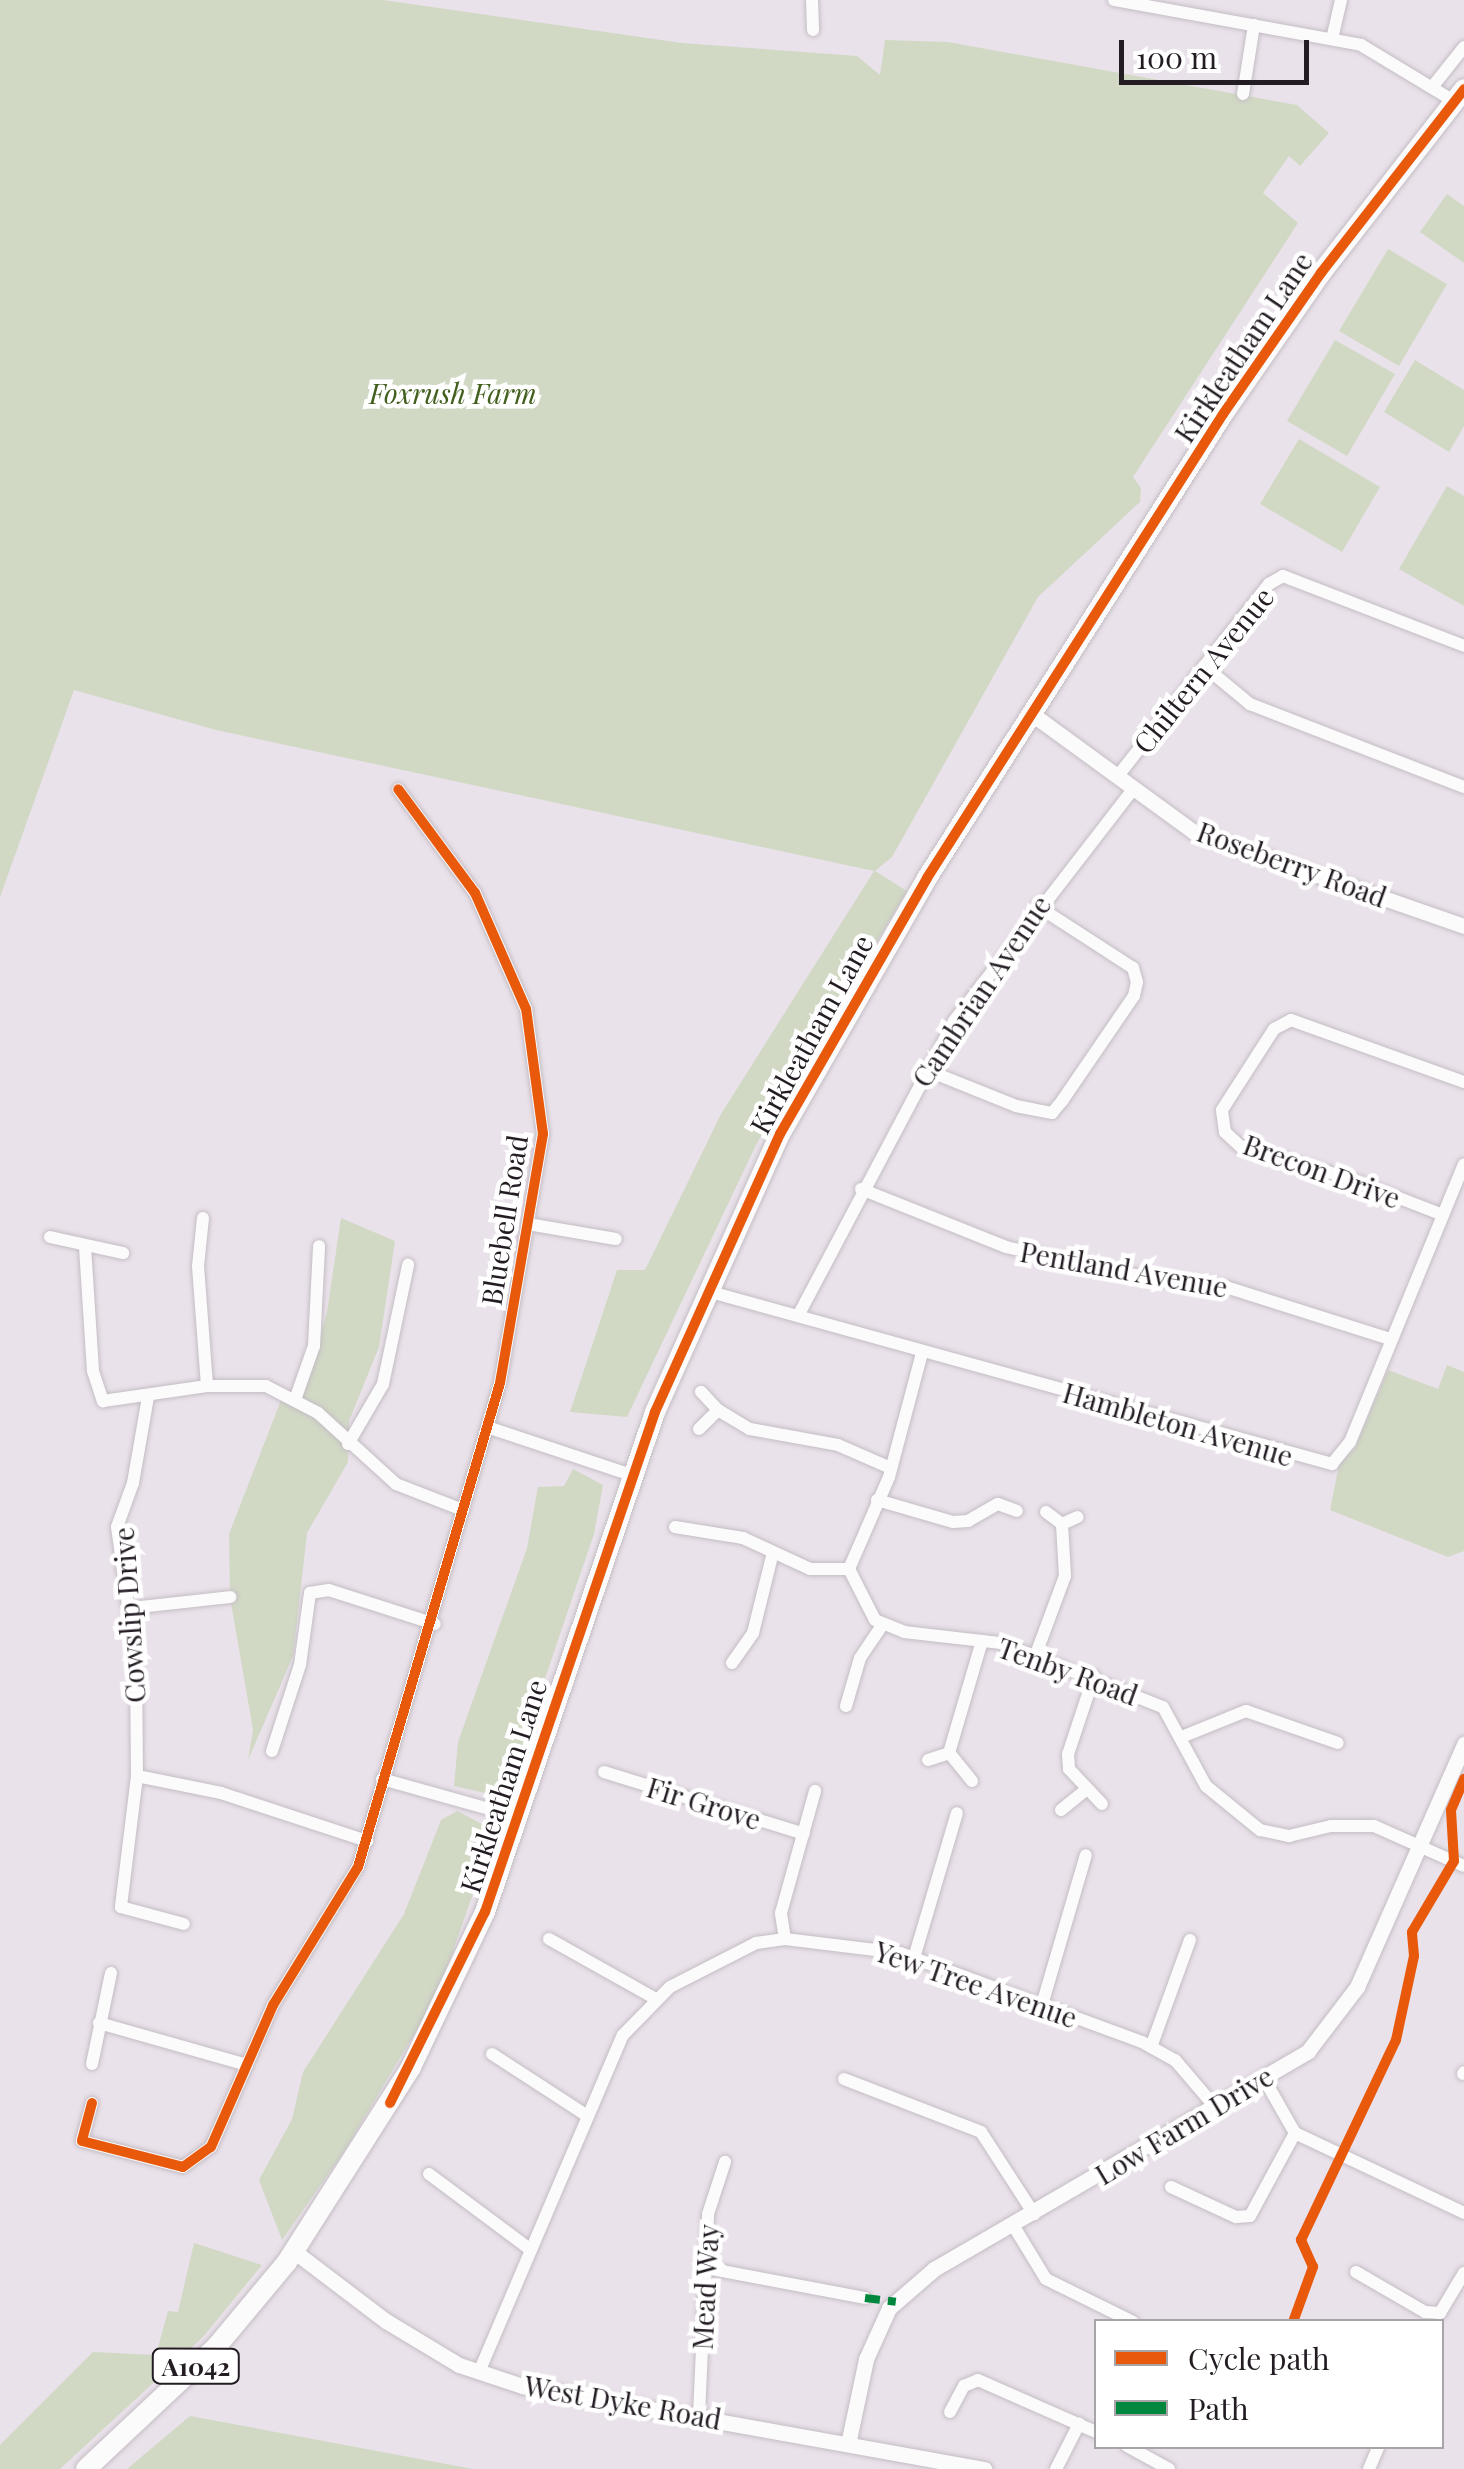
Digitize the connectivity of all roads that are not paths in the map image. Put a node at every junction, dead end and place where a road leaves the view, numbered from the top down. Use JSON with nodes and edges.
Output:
{"nodes":[{"id":1,"x":812,"y":0,"type":"edge"},
{"id":2,"x":1114,"y":0,"type":"edge"},
{"id":3,"x":1341,"y":0,"type":"edge"},
{"id":4,"x":1173,"y":5,"type":"edge"},
{"id":5,"x":1254,"y":25,"type":"junction"},
{"id":6,"x":813,"y":30,"type":"dead end"},
{"id":7,"x":1332,"y":39,"type":"junction"},
{"id":8,"x":1464,"y":47,"type":"edge"},
{"id":9,"x":1434,"y":86,"type":"junction"},
{"id":10,"x":1243,"y":94,"type":"dead end"},
{"id":11,"x":1459,"y":95,"type":"edge"},
{"id":12,"x":1464,"y":646,"type":"edge"},
{"id":13,"x":1204,"y":666,"type":"junction"},
{"id":14,"x":1032,"y":714,"type":"junction"},
{"id":15,"x":1117,"y":778,"type":"junction"},
{"id":16,"x":1464,"y":787,"type":"edge"},
{"id":17,"x":398,"y":789,"type":"dead end"},
{"id":18,"x":1133,"y":789,"type":"junction"},
{"id":19,"x":1037,"y":906,"type":"junction"},
{"id":20,"x":1464,"y":926,"type":"edge"},
{"id":21,"x":924,"y":1069,"type":"junction"},
{"id":22,"x":1464,"y":1082,"type":"edge"},
{"id":23,"x":1464,"y":1164,"type":"edge"},
{"id":24,"x":862,"y":1189,"type":"junction"},
{"id":25,"x":1443,"y":1215,"type":"junction"},
{"id":26,"x":203,"y":1218,"type":"dead end"},
{"id":27,"x":528,"y":1224,"type":"junction"},
{"id":28,"x":50,"y":1237,"type":"dead end"},
{"id":29,"x":616,"y":1239,"type":"dead end"},
{"id":30,"x":319,"y":1246,"type":"dead end"},
{"id":31,"x":85,"y":1248,"type":"junction"},
{"id":32,"x":123,"y":1252,"type":"dead end"},
{"id":33,"x":408,"y":1264,"type":"dead end"},
{"id":34,"x":708,"y":1291,"type":"junction"},
{"id":35,"x":798,"y":1316,"type":"junction"},
{"id":36,"x":1390,"y":1339,"type":"junction"},
{"id":37,"x":922,"y":1353,"type":"junction"},
{"id":38,"x":208,"y":1386,"type":"junction"},
{"id":39,"x":701,"y":1392,"type":"dead end"},
{"id":40,"x":148,"y":1397,"type":"junction"},
{"id":41,"x":296,"y":1397,"type":"junction"},
{"id":42,"x":718,"y":1410,"type":"junction"},
{"id":43,"x":487,"y":1427,"type":"junction"},
{"id":44,"x":699,"y":1430,"type":"dead end"},
{"id":45,"x":348,"y":1444,"type":"junction"},
{"id":46,"x":892,"y":1468,"type":"junction"},
{"id":47,"x":631,"y":1475,"type":"junction"},
{"id":48,"x":877,"y":1500,"type":"junction"},
{"id":49,"x":462,"y":1510,"type":"junction"},
{"id":50,"x":1017,"y":1511,"type":"dead end"},
{"id":51,"x":1046,"y":1512,"type":"dead end"},
{"id":52,"x":1078,"y":1517,"type":"dead end"},
{"id":53,"x":1062,"y":1524,"type":"junction"},
{"id":54,"x":675,"y":1527,"type":"dead end"},
{"id":55,"x":773,"y":1552,"type":"junction"},
{"id":56,"x":848,"y":1569,"type":"junction"},
{"id":57,"x":230,"y":1597,"type":"dead end"},
{"id":58,"x":131,"y":1608,"type":"junction"},
{"id":59,"x":435,"y":1624,"type":"junction"},
{"id":60,"x":882,"y":1624,"type":"junction"},
{"id":61,"x":982,"y":1641,"type":"junction"},
{"id":62,"x":1036,"y":1654,"type":"junction"},
{"id":63,"x":732,"y":1664,"type":"dead end"},
{"id":64,"x":1094,"y":1676,"type":"junction"},
{"id":65,"x":846,"y":1706,"type":"dead end"},
{"id":66,"x":1184,"y":1736,"type":"junction"},
{"id":67,"x":1338,"y":1743,"type":"dead end"},
{"id":68,"x":1464,"y":1744,"type":"edge"},
{"id":69,"x":272,"y":1751,"type":"dead end"},
{"id":70,"x":949,"y":1753,"type":"junction"},
{"id":71,"x":928,"y":1760,"type":"dead end"},
{"id":72,"x":604,"y":1772,"type":"dead end"},
{"id":73,"x":138,"y":1776,"type":"junction"},
{"id":74,"x":382,"y":1778,"type":"junction"},
{"id":75,"x":972,"y":1781,"type":"dead end"},
{"id":76,"x":1086,"y":1790,"type":"junction"},
{"id":77,"x":815,"y":1792,"type":"dead end"},
{"id":78,"x":1102,"y":1804,"type":"dead end"},
{"id":79,"x":1061,"y":1810,"type":"dead end"},
{"id":80,"x":957,"y":1813,"type":"dead end"},
{"id":81,"x":518,"y":1817,"type":"junction"},
{"id":82,"x":952,"y":1830,"type":"junction"},
{"id":83,"x":804,"y":1834,"type":"junction"},
{"id":84,"x":966,"y":1836,"type":"dead end"},
{"id":85,"x":366,"y":1841,"type":"junction"},
{"id":86,"x":1419,"y":1846,"type":"junction"},
{"id":87,"x":1066,"y":1863,"type":"dead end"},
{"id":88,"x":1464,"y":1866,"type":"edge"},
{"id":89,"x":184,"y":1924,"type":"dead end"},
{"id":90,"x":565,"y":1929,"type":"dead end"},
{"id":91,"x":785,"y":1940,"type":"junction"},
{"id":92,"x":1190,"y":1940,"type":"dead end"},
{"id":93,"x":914,"y":1958,"type":"junction"},
{"id":94,"x":111,"y":1974,"type":"dead end"},
{"id":95,"x":656,"y":1999,"type":"junction"},
{"id":96,"x":1042,"y":2005,"type":"junction"},
{"id":97,"x":99,"y":2024,"type":"junction"},
{"id":98,"x":509,"y":2043,"type":"dead end"},
{"id":99,"x":1152,"y":2047,"type":"junction"},
{"id":100,"x":92,"y":2064,"type":"dead end"},
{"id":101,"x":248,"y":2065,"type":"junction"},
{"id":102,"x":1264,"y":2077,"type":"junction"},
{"id":103,"x":844,"y":2079,"type":"dead end"},
{"id":104,"x":92,"y":2102,"type":"dead end"},
{"id":105,"x":1216,"y":2108,"type":"junction"},
{"id":106,"x":586,"y":2116,"type":"junction"},
{"id":107,"x":1295,"y":2133,"type":"junction"},
{"id":108,"x":725,"y":2162,"type":"dead end"},
{"id":109,"x":452,"y":2170,"type":"dead end"},
{"id":110,"x":429,"y":2174,"type":"dead end"},
{"id":111,"x":442,"y":2183,"type":"junction"},
{"id":112,"x":1171,"y":2187,"type":"dead end"},
{"id":113,"x":1034,"y":2214,"type":"junction"},
{"id":114,"x":1464,"y":2214,"type":"edge"},
{"id":115,"x":1013,"y":2225,"type":"junction"},
{"id":116,"x":531,"y":2250,"type":"junction"},
{"id":117,"x":295,"y":2252,"type":"junction"},
{"id":118,"x":706,"y":2268,"type":"junction"},
{"id":119,"x":1356,"y":2272,"type":"dead end"},
{"id":120,"x":1464,"y":2273,"type":"edge"},
{"id":121,"x":865,"y":2298,"type":"dead end"},
{"id":122,"x":1127,"y":2319,"type":"edge"},
{"id":123,"x":479,"y":2372,"type":"junction"},
{"id":124,"x":950,"y":2412,"type":"dead end"},
{"id":125,"x":699,"y":2415,"type":"junction"},
{"id":126,"x":1079,"y":2424,"type":"junction"},
{"id":127,"x":1094,"y":2431,"type":"edge"},
{"id":128,"x":848,"y":2444,"type":"junction"},
{"id":129,"x":1132,"y":2449,"type":"edge"},
{"id":130,"x":86,"y":2469,"type":"edge"},
{"id":131,"x":985,"y":2469,"type":"edge"},
{"id":132,"x":1056,"y":2469,"type":"edge"},
{"id":133,"x":1169,"y":2469,"type":"edge"}],
"edges":[{"from":1,"to":6,"type":"street"},
{"from":2,"to":4,"type":"street"},
{"from":3,"to":7,"type":"street"},
{"from":4,"to":5,"type":"street"},
{"from":5,"to":7,"type":"street"},
{"from":5,"to":10,"type":"street"},
{"from":7,"to":9,"type":"street"},
{"from":8,"to":9,"type":"street"},
{"from":9,"to":11,"type":"street"},
{"from":11,"to":14,"type":"main road","name":"Kirkleatham Lane","number":"A1042"},
{"from":12,"to":13,"type":"street","name":"Chiltern Avenue"},
{"from":13,"to":15,"type":"street","name":"Chiltern Avenue"},
{"from":13,"to":16,"type":"street"},
{"from":14,"to":15,"type":"street","name":"Roseberry Road"},
{"from":14,"to":34,"type":"main road","name":"Kirkleatham Lane","number":"A1042"},
{"from":15,"to":18,"type":"street","name":"Roseberry Road"},
{"from":17,"to":27,"type":"street","name":"Bluebell Road"},
{"from":18,"to":19,"type":"street","name":"Cambrian Avenue"},
{"from":18,"to":20,"type":"street","name":"Roseberry Road"},
{"from":19,"to":21,"type":"street","name":"Cambrian Avenue"},
{"from":19,"to":21,"type":"street"},
{"from":21,"to":24,"type":"street","name":"Cambrian Avenue"},
{"from":22,"to":25,"type":"street","name":"Brecon Drive"},
{"from":23,"to":25,"type":"street","name":"Hambleton Avenue"},
{"from":24,"to":35,"type":"street","name":"Cambrian Avenue"},
{"from":24,"to":36,"type":"street","name":"Pentland Avenue"},
{"from":25,"to":36,"type":"street","name":"Hambleton Avenue"},
{"from":26,"to":38,"type":"street"},
{"from":27,"to":29,"type":"street"},
{"from":27,"to":43,"type":"street","name":"Bluebell Road"},
{"from":28,"to":31,"type":"street"},
{"from":30,"to":41,"type":"street"},
{"from":31,"to":32,"type":"street"},
{"from":31,"to":40,"type":"street"},
{"from":33,"to":45,"type":"street"},
{"from":34,"to":35,"type":"street","name":"Hambleton Avenue"},
{"from":34,"to":47,"type":"main road","name":"Kirkleatham Lane","number":"A1042"},
{"from":35,"to":37,"type":"street","name":"Hambleton Avenue"},
{"from":36,"to":37,"type":"street","name":"Hambleton Avenue"},
{"from":37,"to":46,"type":"street"},
{"from":38,"to":40,"type":"street"},
{"from":38,"to":41,"type":"street"},
{"from":39,"to":42,"type":"street"},
{"from":40,"to":58,"type":"street","name":"Cowslip Drive"},
{"from":41,"to":45,"type":"street"},
{"from":42,"to":44,"type":"street"},
{"from":42,"to":46,"type":"street"},
{"from":43,"to":47,"type":"street"},
{"from":43,"to":49,"type":"street","name":"Bluebell Road"},
{"from":45,"to":49,"type":"street"},
{"from":46,"to":48,"type":"street"},
{"from":47,"to":81,"type":"main road","name":"Kirkleatham Lane","number":"A1042"},
{"from":48,"to":50,"type":"street"},
{"from":48,"to":56,"type":"street"},
{"from":49,"to":59,"type":"street"},
{"from":51,"to":53,"type":"street"},
{"from":52,"to":53,"type":"street"},
{"from":53,"to":62,"type":"street"},
{"from":54,"to":55,"type":"street"},
{"from":55,"to":56,"type":"street"},
{"from":55,"to":63,"type":"street"},
{"from":56,"to":60,"type":"street"},
{"from":57,"to":58,"type":"street"},
{"from":58,"to":73,"type":"street","name":"Cowslip Drive"},
{"from":59,"to":69,"type":"street"},
{"from":59,"to":74,"type":"street"},
{"from":60,"to":61,"type":"street","name":"Tenby Road"},
{"from":60,"to":65,"type":"street"},
{"from":61,"to":62,"type":"street","name":"Tenby Road"},
{"from":61,"to":70,"type":"street"},
{"from":62,"to":64,"type":"street","name":"Tenby Road"},
{"from":64,"to":66,"type":"street","name":"Tenby Road"},
{"from":64,"to":76,"type":"street"},
{"from":66,"to":67,"type":"street"},
{"from":66,"to":86,"type":"street","name":"Tenby Road"},
{"from":68,"to":86,"type":"street","name":"Low Farm Drive"},
{"from":70,"to":71,"type":"street"},
{"from":70,"to":75,"type":"street"},
{"from":72,"to":83,"type":"street","name":"Fir Grove"},
{"from":73,"to":85,"type":"street"},
{"from":73,"to":89,"type":"street","name":"Cowslip Drive"},
{"from":74,"to":81,"type":"street"},
{"from":74,"to":85,"type":"street"},
{"from":76,"to":78,"type":"street"},
{"from":76,"to":79,"type":"street"},
{"from":77,"to":83,"type":"street"},
{"from":80,"to":82,"type":"street"},
{"from":81,"to":117,"type":"main road","name":"Kirkleatham Lane","number":"A1042"},
{"from":82,"to":84,"type":"street"},
{"from":82,"to":93,"type":"street"},
{"from":83,"to":91,"type":"street"},
{"from":85,"to":101,"type":"street"},
{"from":86,"to":88,"type":"street","name":"Tenby Road"},
{"from":86,"to":102,"type":"street","name":"Low Farm Drive"},
{"from":87,"to":96,"type":"street"},
{"from":90,"to":95,"type":"street"},
{"from":91,"to":93,"type":"street","name":"Yew Tree Avenue"},
{"from":91,"to":95,"type":"street","name":"Yew Tree Avenue"},
{"from":92,"to":99,"type":"street"},
{"from":93,"to":96,"type":"street","name":"Yew Tree Avenue"},
{"from":94,"to":97,"type":"street"},
{"from":95,"to":106,"type":"street","name":"Yew Tree Avenue"},
{"from":96,"to":99,"type":"street","name":"Yew Tree Avenue"},
{"from":97,"to":100,"type":"street"},
{"from":97,"to":101,"type":"street"},
{"from":98,"to":106,"type":"street"},
{"from":99,"to":105,"type":"street","name":"Yew Tree Avenue"},
{"from":101,"to":104,"type":"street"},
{"from":102,"to":105,"type":"street","name":"Low Farm Drive"},
{"from":102,"to":107,"type":"street"},
{"from":103,"to":113,"type":"street"},
{"from":105,"to":113,"type":"street","name":"Low Farm Drive"},
{"from":106,"to":116,"type":"street","name":"Yew Tree Avenue"},
{"from":107,"to":112,"type":"street"},
{"from":107,"to":114,"type":"street"},
{"from":108,"to":118,"type":"street","name":"Mead Way"},
{"from":109,"to":111,"type":"street"},
{"from":110,"to":111,"type":"street"},
{"from":111,"to":116,"type":"street"},
{"from":113,"to":115,"type":"street","name":"Low Farm Drive"},
{"from":115,"to":122,"type":"street"},
{"from":115,"to":128,"type":"street","name":"Low Farm Drive"},
{"from":116,"to":123,"type":"street","name":"Yew Tree Avenue"},
{"from":117,"to":123,"type":"street","name":"West Dyke Road"},
{"from":117,"to":130,"type":"main road","name":"Kirkleatham Lane","number":"A1042"},
{"from":118,"to":121,"type":"street"},
{"from":118,"to":125,"type":"street","name":"Mead Way"},
{"from":119,"to":120,"type":"street"},
{"from":123,"to":125,"type":"street","name":"West Dyke Road"},
{"from":124,"to":126,"type":"street"},
{"from":125,"to":128,"type":"street","name":"West Dyke Road"},
{"from":126,"to":127,"type":"street"},
{"from":126,"to":132,"type":"street"},
{"from":128,"to":131,"type":"street","name":"West Dyke Road"},
{"from":129,"to":133,"type":"street"}]}
